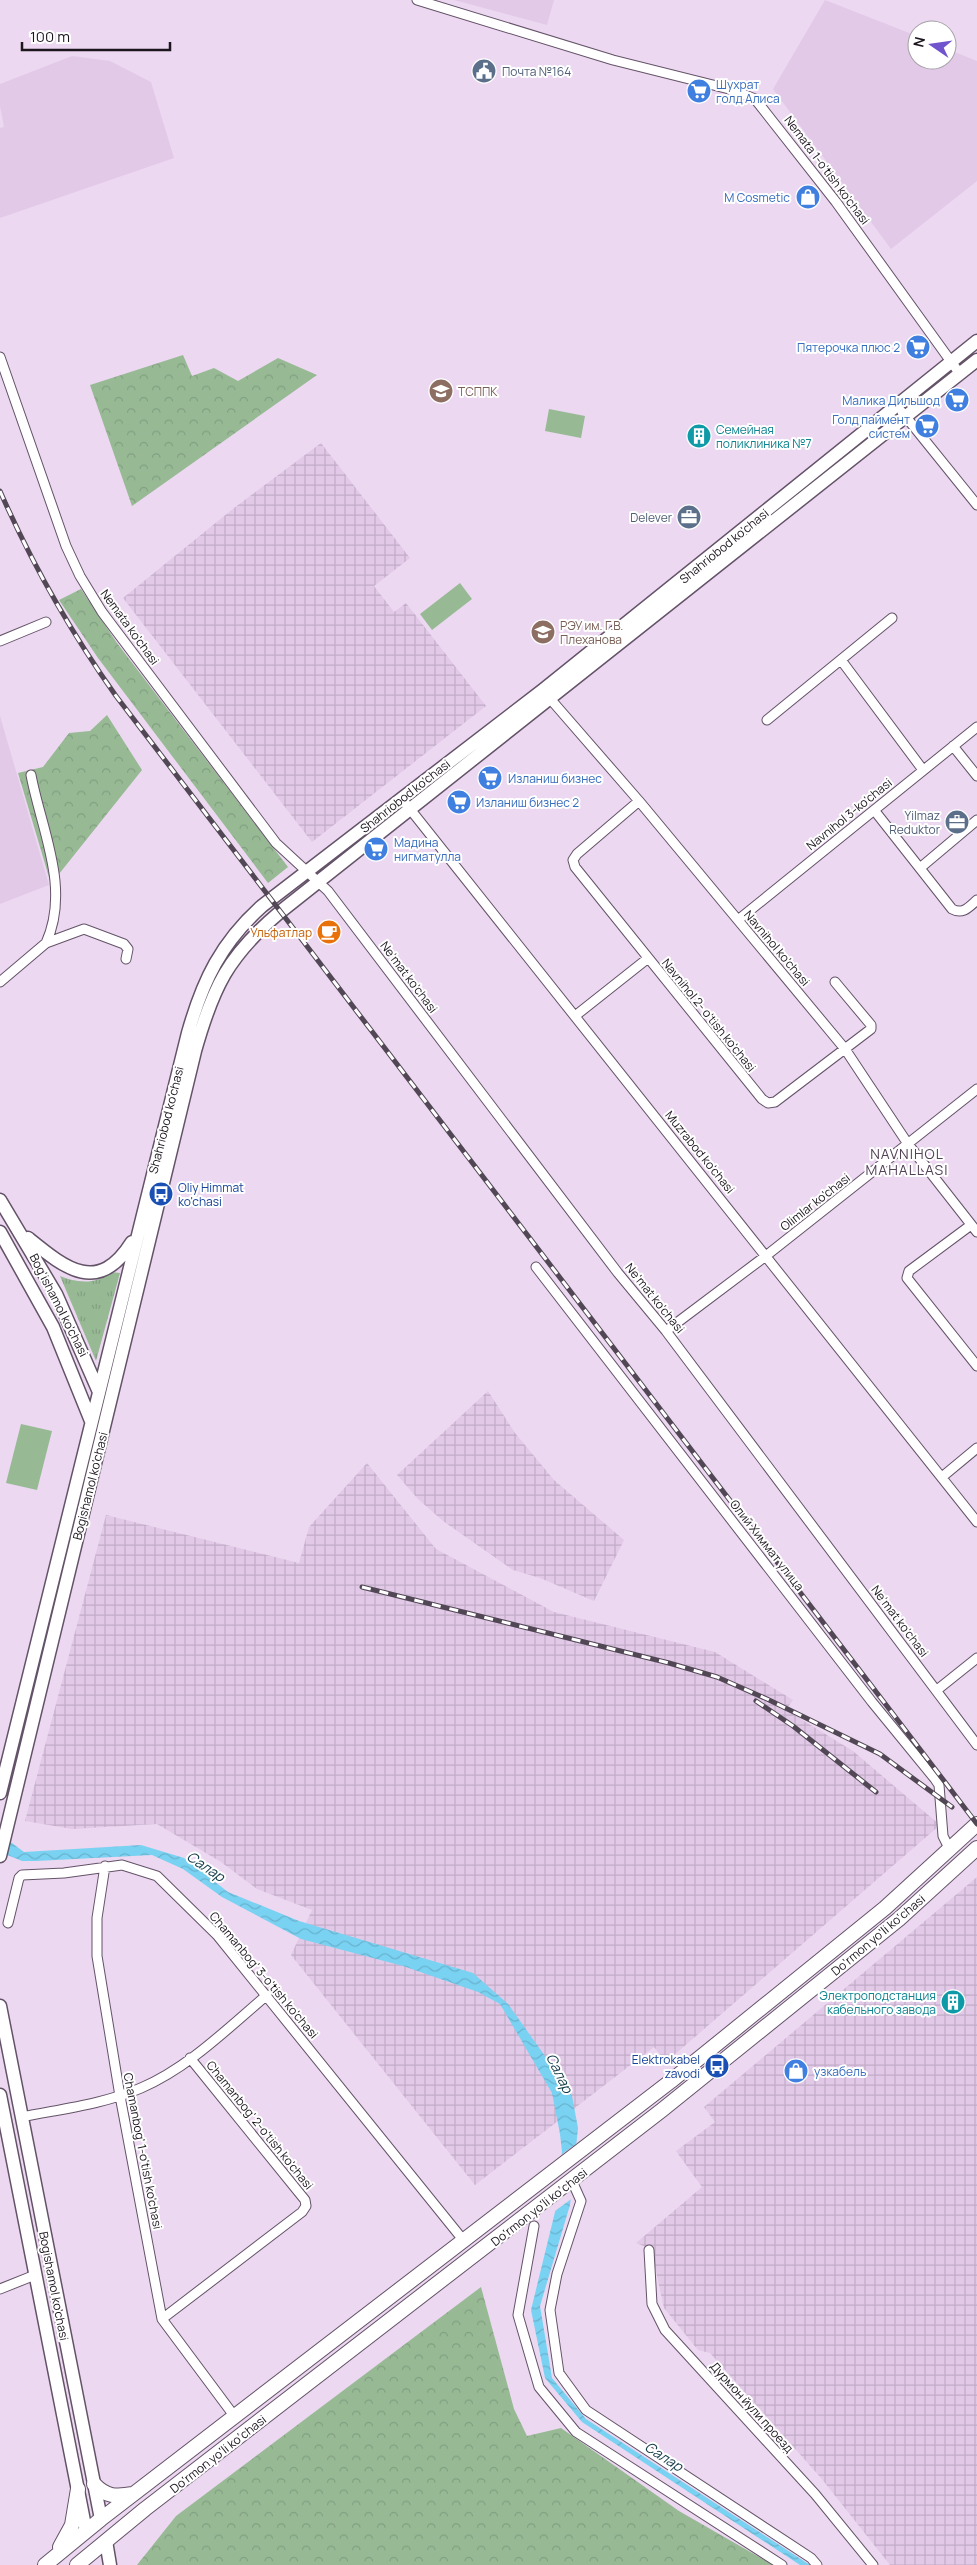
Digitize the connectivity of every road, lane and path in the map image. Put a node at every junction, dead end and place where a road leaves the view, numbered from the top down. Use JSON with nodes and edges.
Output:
{"nodes":[{"id":1,"x":417,"y":0,"type":"edge"},
{"id":2,"x":977,"y":341,"type":"edge"},
{"id":3,"x":0,"y":357,"type":"edge"},
{"id":4,"x":977,"y":360,"type":"edge"},
{"id":5,"x":950,"y":362,"type":"junction"},
{"id":6,"x":960,"y":374,"type":"junction"},
{"id":7,"x":896,"y":406,"type":"junction"},
{"id":8,"x":906,"y":418,"type":"junction"},
{"id":9,"x":977,"y":506,"type":"edge"},
{"id":10,"x":892,"y":618,"type":"dead end"},
{"id":11,"x":46,"y":622,"type":"dead end"},
{"id":12,"x":0,"y":641,"type":"edge"},
{"id":13,"x":841,"y":660,"type":"junction"},
{"id":14,"x":547,"y":695,"type":"junction"},
{"id":15,"x":767,"y":720,"type":"dead end"},
{"id":16,"x":977,"y":727,"type":"edge"},
{"id":17,"x":953,"y":746,"type":"junction"},
{"id":18,"x":924,"y":770,"type":"junction"},
{"id":19,"x":31,"y":774,"type":"dead end"},
{"id":20,"x":977,"y":776,"type":"edge"},
{"id":21,"x":402,"y":799,"type":"junction"},
{"id":22,"x":639,"y":801,"type":"junction"},
{"id":23,"x":411,"y":810,"type":"junction"},
{"id":24,"x":874,"y":810,"type":"junction"},
{"id":25,"x":977,"y":820,"type":"edge"},
{"id":26,"x":920,"y":868,"type":"junction"},
{"id":27,"x":308,"y":872,"type":"junction"},
{"id":28,"x":319,"y":882,"type":"junction"},
{"id":29,"x":977,"y":900,"type":"edge"},
{"id":30,"x":738,"y":920,"type":"junction"},
{"id":31,"x":46,"y":943,"type":"junction"},
{"id":32,"x":126,"y":959,"type":"dead end"},
{"id":33,"x":646,"y":959,"type":"junction"},
{"id":34,"x":0,"y":982,"type":"edge"},
{"id":35,"x":835,"y":982,"type":"dead end"},
{"id":36,"x":575,"y":1016,"type":"junction"},
{"id":37,"x":845,"y":1049,"type":"junction"},
{"id":38,"x":977,"y":1089,"type":"edge"},
{"id":39,"x":908,"y":1144,"type":"junction"},
{"id":40,"x":0,"y":1200,"type":"edge"},
{"id":41,"x":974,"y":1228,"type":"edge"},
{"id":42,"x":139,"y":1229,"type":"junction"},
{"id":43,"x":0,"y":1232,"type":"edge"},
{"id":44,"x":21,"y":1232,"type":"junction"},
{"id":45,"x":767,"y":1255,"type":"junction"},
{"id":46,"x":536,"y":1267,"type":"dead end"},
{"id":47,"x":666,"y":1331,"type":"junction"},
{"id":48,"x":110,"y":1346,"type":"junction"},
{"id":49,"x":123,"y":1349,"type":"junction"},
{"id":50,"x":977,"y":1366,"type":"edge"},
{"id":51,"x":98,"y":1392,"type":"junction"},
{"id":52,"x":107,"y":1415,"type":"junction"},
{"id":53,"x":91,"y":1422,"type":"junction"},
{"id":54,"x":977,"y":1448,"type":"edge"},
{"id":55,"x":942,"y":1478,"type":"junction"},
{"id":56,"x":977,"y":1522,"type":"edge"},
{"id":57,"x":64,"y":1532,"type":"junction"},
{"id":58,"x":78,"y":1536,"type":"junction"},
{"id":59,"x":977,"y":1658,"type":"edge"},
{"id":60,"x":937,"y":1690,"type":"junction"},
{"id":61,"x":977,"y":1745,"type":"edge"},
{"id":62,"x":0,"y":1793,"type":"edge"},
{"id":63,"x":977,"y":1824,"type":"edge"},
{"id":64,"x":977,"y":1848,"type":"edge"},
{"id":65,"x":950,"y":1850,"type":"junction"},
{"id":66,"x":0,"y":1856,"type":"edge"},
{"id":67,"x":105,"y":1866,"type":"junction"},
{"id":68,"x":8,"y":1923,"type":"dead end"},
{"id":69,"x":267,"y":1995,"type":"junction"},
{"id":70,"x":0,"y":2006,"type":"edge"},
{"id":71,"x":190,"y":2058,"type":"junction"},
{"id":72,"x":0,"y":2095,"type":"edge"},
{"id":73,"x":120,"y":2096,"type":"junction"},
{"id":74,"x":651,"y":2097,"type":"junction"},
{"id":75,"x":662,"y":2110,"type":"junction"},
{"id":76,"x":22,"y":2117,"type":"junction"},
{"id":77,"x":572,"y":2182,"type":"junction"},
{"id":78,"x":534,"y":2226,"type":"dead end"},
{"id":79,"x":464,"y":2241,"type":"junction"},
{"id":80,"x":648,"y":2250,"type":"dead end"},
{"id":81,"x":36,"y":2275,"type":"junction"},
{"id":82,"x":0,"y":2289,"type":"edge"},
{"id":83,"x":162,"y":2319,"type":"junction"},
{"id":84,"x":234,"y":2417,"type":"junction"},
{"id":85,"x":94,"y":2484,"type":"junction"},
{"id":86,"x":78,"y":2489,"type":"junction"},
{"id":87,"x":134,"y":2494,"type":"junction"},
{"id":88,"x":102,"y":2519,"type":"junction"},
{"id":89,"x":86,"y":2531,"type":"junction"},
{"id":90,"x":106,"y":2542,"type":"junction"},
{"id":91,"x":92,"y":2559,"type":"edge"},
{"id":92,"x":49,"y":2562,"type":"edge"},
{"id":93,"x":77,"y":2565,"type":"edge"},
{"id":94,"x":110,"y":2565,"type":"edge"},
{"id":95,"x":782,"y":2565,"type":"edge"},
{"id":96,"x":817,"y":2565,"type":"edge"},
{"id":97,"x":873,"y":2565,"type":"edge"}],
"edges":[{"from":1,"to":5,"type":"street","name":"Nemata 1-o'tish ko'chasi"},
{"from":2,"to":5,"type":"main road","name":"Shahriobod ko'chasi"},
{"from":3,"to":27,"type":"street","name":"Nemata ko'chasi"},
{"from":4,"to":6,"type":"main road","name":"Shahriobod ko'chasi"},
{"from":5,"to":6,"type":"street","name":"Nemata 1-o'tish ko'chasi"},
{"from":5,"to":7,"type":"main road","name":"Shahriobod ko'chasi"},
{"from":6,"to":8,"type":"main road","name":"Shahriobod ko'chasi"},
{"from":7,"to":8,"type":"street"},
{"from":7,"to":14,"type":"main road","name":"Shahriobod ko'chasi"},
{"from":8,"to":9,"type":"street"},
{"from":8,"to":14,"type":"main road","name":"Shahriobod ko'chasi"},
{"from":10,"to":13,"type":"street"},
{"from":11,"to":12,"type":"street"},
{"from":13,"to":15,"type":"street"},
{"from":13,"to":18,"type":"street"},
{"from":14,"to":21,"type":"main road","name":"Shahriobod ko'chasi"},
{"from":14,"to":22,"type":"street","name":"Navnihol ko'chasi"},
{"from":14,"to":23,"type":"main road","name":"Shahriobod ko'chasi"},
{"from":16,"to":17,"type":"street","name":"Navnihol 3-ko'chasi"},
{"from":17,"to":18,"type":"street","name":"Navnihol 3-ko'chasi"},
{"from":17,"to":20,"type":"street"},
{"from":18,"to":24,"type":"street","name":"Navnihol 3-ko'chasi"},
{"from":19,"to":31,"type":"street"},
{"from":21,"to":23,"type":"street","name":"Muzrabod ko'chasi"},
{"from":21,"to":27,"type":"main road","name":"Shahriobod ko'chasi"},
{"from":22,"to":30,"type":"street","name":"Navnihol ko'chasi"},
{"from":22,"to":33,"type":"street","name":"Navnihol 2- o'tish ko'chasi"},
{"from":23,"to":28,"type":"main road","name":"Shahriobod ko'chasi"},
{"from":23,"to":36,"type":"street","name":"Muzrabod ko'chasi"},
{"from":24,"to":26,"type":"street"},
{"from":24,"to":30,"type":"street","name":"Navnihol 3-ko'chasi"},
{"from":25,"to":26,"type":"street"},
{"from":26,"to":29,"type":"street"},
{"from":27,"to":28,"type":"street","name":"Ne'mat ko'chasi"},
{"from":27,"to":42,"type":"main road","name":"Shahriobod ko'chasi"},
{"from":28,"to":47,"type":"street","name":"Ne'mat ko'chasi"},
{"from":28,"to":49,"type":"main road","name":"Shahriobod ko'chasi"},
{"from":30,"to":37,"type":"street","name":"Navnihol ko'chasi"},
{"from":31,"to":32,"type":"street"},
{"from":31,"to":34,"type":"street"},
{"from":33,"to":36,"type":"street"},
{"from":33,"to":37,"type":"street","name":"Navnihol 2- o'tish ko'chasi"},
{"from":35,"to":37,"type":"street","name":"Navnihol 2- o'tish ko'chasi"},
{"from":36,"to":45,"type":"street","name":"Muzrabod ko'chasi"},
{"from":37,"to":39,"type":"street","name":"Navnihol ko'chasi"},
{"from":38,"to":39,"type":"street","name":"Olimlar ko'chasi"},
{"from":39,"to":41,"type":"street","name":"Navnihol ko'chasi"},
{"from":39,"to":45,"type":"street","name":"Olimlar ko'chasi"},
{"from":40,"to":44,"type":"main road","name":"Bog'ishamol ko'chasi"},
{"from":41,"to":50,"type":"street"},
{"from":42,"to":44,"type":"main road"},
{"from":42,"to":48,"type":"main road","name":"Shahriobod ko'chasi"},
{"from":43,"to":53,"type":"main road","name":"Bog'ishamol ko'chasi"},
{"from":44,"to":51,"type":"main road","name":"Bog'ishamol ko'chasi"},
{"from":45,"to":47,"type":"street","name":"Olimlar ko'chasi"},
{"from":45,"to":55,"type":"street","name":"Muzrabod ko'chasi"},
{"from":46,"to":65,"type":"street","name":"Олий Химмат улица"},
{"from":47,"to":60,"type":"street","name":"Ne'mat ko'chasi"},
{"from":48,"to":49,"type":"main road"},
{"from":48,"to":51,"type":"main road","name":"Shahriobod ko'chasi"},
{"from":49,"to":52,"type":"main road","name":"Shahriobod ko'chasi"},
{"from":51,"to":52,"type":"main road","name":"Bog'ishamol ko'chasi"},
{"from":51,"to":53,"type":"main road","name":"Shahriobod ko'chasi"},
{"from":52,"to":53,"type":"main road","name":"Bogishamol ko'chasi"},
{"from":52,"to":58,"type":"main road","name":"Bogishamol ko'chasi"},
{"from":53,"to":57,"type":"main road","name":"Bogishamol ko'chasi"},
{"from":54,"to":55,"type":"street"},
{"from":55,"to":56,"type":"street","name":"Muzrabod ko'chasi"},
{"from":57,"to":58,"type":"main road"},
{"from":57,"to":62,"type":"main road","name":"Bogishamol ko'chasi"},
{"from":58,"to":66,"type":"main road","name":"Bogishamol ko'chasi"},
{"from":59,"to":60,"type":"street"},
{"from":60,"to":61,"type":"street","name":"Ne'mat ko'chasi"},
{"from":63,"to":65,"type":"main road","name":"Do‘rmon yo‘li ko‘chasi"},
{"from":64,"to":75,"type":"main road","name":"Do‘rmon yo‘li ko‘chasi"},
{"from":65,"to":74,"type":"main road","name":"Do‘rmon yo‘li ko‘chasi"},
{"from":67,"to":68,"type":"street","name":"Chamanbog' 3-o'tish ko'chasi"},
{"from":67,"to":69,"type":"street","name":"Chamanbog' 3-o'tish ko'chasi"},
{"from":67,"to":73,"type":"street","name":"Chamanbog' 1-o'tish ko'chasi"},
{"from":69,"to":71,"type":"street"},
{"from":69,"to":79,"type":"street","name":"Chamanbog' 3-o'tish ko'chasi"},
{"from":70,"to":76,"type":"main road","name":"Bogishamol ko'chasi"},
{"from":71,"to":73,"type":"street"},
{"from":71,"to":83,"type":"street","name":"Chamanbog' 2-o'tish ko'chasi"},
{"from":72,"to":81,"type":"main road","name":"Bogishamol ko'chasi"},
{"from":73,"to":76,"type":"street"},
{"from":73,"to":83,"type":"street","name":"Chamanbog' 1-o'tish ko'chasi"},
{"from":74,"to":75,"type":"main road"},
{"from":74,"to":79,"type":"main road","name":"Do‘rmon yo‘li ko‘chasi"},
{"from":75,"to":77,"type":"main road","name":"Do‘rmon yo‘li ko‘chasi"},
{"from":76,"to":85,"type":"main road","name":"Bogishamol ko'chasi"},
{"from":77,"to":90,"type":"main road","name":"Do‘rmon yo‘li ko‘chasi"},
{"from":77,"to":96,"type":"street"},
{"from":78,"to":95,"type":"street"},
{"from":79,"to":84,"type":"main road","name":"Do‘rmon yo‘li ko‘chasi"},
{"from":80,"to":97,"type":"street","name":"Дурмон йули проезд"},
{"from":81,"to":82,"type":"street"},
{"from":81,"to":86,"type":"main road","name":"Bogishamol ko'chasi"},
{"from":83,"to":84,"type":"street","name":"Chamanbog' 1-o'tish ko'chasi"},
{"from":84,"to":87,"type":"main road","name":"Do‘rmon yo‘li ko‘chasi"},
{"from":85,"to":87,"type":"main road"},
{"from":85,"to":88,"type":"main road","name":"Bogishamol ko'chasi"},
{"from":86,"to":89,"type":"main road","name":"Bogishamol ko'chasi"},
{"from":86,"to":92,"type":"main road"},
{"from":87,"to":88,"type":"main road","name":"Do‘rmon yo‘li ko‘chasi"},
{"from":88,"to":89,"type":"main road","name":"Do‘rmon yo‘li ko‘chasi"},
{"from":88,"to":90,"type":"main road","name":"Bogishamol ko'chasi"},
{"from":89,"to":91,"type":"main road","name":"Bogishamol ko'chasi"},
{"from":89,"to":92,"type":"main road","name":"Do‘rmon yo‘li ko‘chasi"},
{"from":90,"to":91,"type":"main road","name":"Do‘rmon yo‘li ko‘chasi"},
{"from":90,"to":94,"type":"main road","name":"Bogishamol ko'chasi"},
{"from":91,"to":93,"type":"main road","name":"Do‘rmon yo‘li ko‘chasi"}]}
